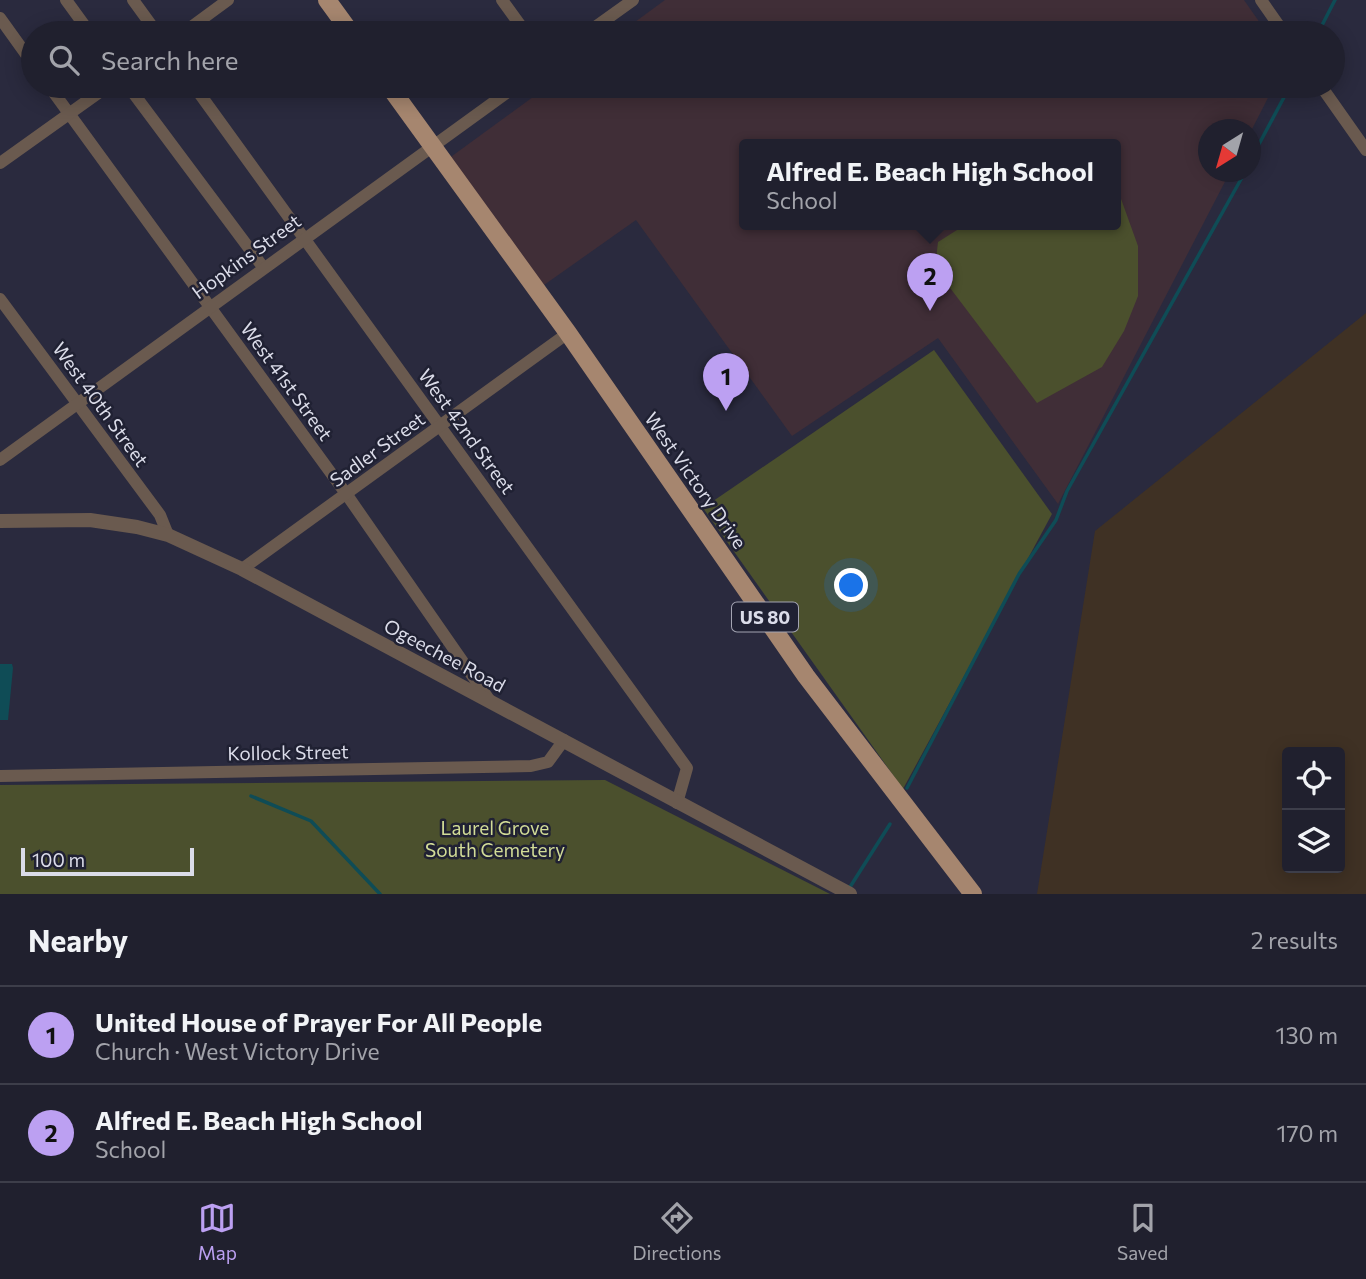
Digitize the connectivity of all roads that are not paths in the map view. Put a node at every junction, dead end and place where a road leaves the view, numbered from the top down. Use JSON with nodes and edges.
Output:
{"nodes":[{"id":1,"x":66,"y":0,"type":"edge"},
{"id":2,"x":133,"y":0,"type":"edge"},
{"id":3,"x":228,"y":0,"type":"edge"},
{"id":4,"x":313,"y":0,"type":"edge"},
{"id":5,"x":327,"y":0,"type":"edge"},
{"id":6,"x":502,"y":0,"type":"edge"},
{"id":7,"x":633,"y":0,"type":"edge"},
{"id":8,"x":1261,"y":0,"type":"edge"},
{"id":9,"x":0,"y":18,"type":"edge"},
{"id":10,"x":81,"y":21,"type":"edge"},
{"id":11,"x":148,"y":21,"type":"edge"},
{"id":12,"x":199,"y":21,"type":"edge"},
{"id":13,"x":328,"y":21,"type":"edge"},
{"id":14,"x":342,"y":21,"type":"edge"},
{"id":15,"x":517,"y":21,"type":"edge"},
{"id":16,"x":604,"y":21,"type":"edge"},
{"id":17,"x":1276,"y":21,"type":"edge"},
{"id":18,"x":21,"y":47,"type":"edge"},
{"id":19,"x":58,"y":98,"type":"edge"},
{"id":20,"x":91,"y":98,"type":"edge"},
{"id":21,"x":137,"y":98,"type":"edge"},
{"id":22,"x":203,"y":98,"type":"edge"},
{"id":23,"x":385,"y":98,"type":"edge"},
{"id":24,"x":396,"y":98,"type":"edge"},
{"id":25,"x":500,"y":98,"type":"edge"},
{"id":26,"x":1329,"y":98,"type":"edge"},
{"id":27,"x":69,"y":113,"type":"junction"},
{"id":28,"x":428,"y":150,"type":"junction"},
{"id":29,"x":1366,"y":150,"type":"edge"},
{"id":30,"x":0,"y":163,"type":"edge"},
{"id":31,"x":304,"y":237,"type":"junction"},
{"id":32,"x":263,"y":267,"type":"junction"},
{"id":33,"x":0,"y":299,"type":"edge"},
{"id":34,"x":208,"y":307,"type":"junction"},
{"id":35,"x":563,"y":336,"type":"junction"},
{"id":36,"x":79,"y":405,"type":"junction"},
{"id":37,"x":440,"y":427,"type":"junction"},
{"id":38,"x":0,"y":460,"type":"edge"},
{"id":39,"x":346,"y":495,"type":"junction"},
{"id":40,"x":0,"y":520,"type":"edge"},
{"id":41,"x":168,"y":535,"type":"junction"},
{"id":42,"x":242,"y":569,"type":"junction"},
{"id":43,"x":490,"y":701,"type":"junction"},
{"id":44,"x":564,"y":740,"type":"junction"},
{"id":45,"x":0,"y":776,"type":"edge"},
{"id":46,"x":677,"y":803,"type":"junction"},
{"id":47,"x":850,"y":894,"type":"edge"},
{"id":48,"x":959,"y":894,"type":"edge"},
{"id":49,"x":973,"y":894,"type":"edge"}],
"edges":[{"from":1,"to":10,"type":"street"},
{"from":2,"to":11,"type":"street"},
{"from":3,"to":12,"type":"street"},
{"from":4,"to":13,"type":"main road"},
{"from":5,"to":14,"type":"main road"},
{"from":6,"to":15,"type":"street"},
{"from":7,"to":16,"type":"street"},
{"from":8,"to":17,"type":"street"},
{"from":9,"to":18,"type":"street"},
{"from":19,"to":27,"type":"street","name":"West 41st Street"},
{"from":20,"to":27,"type":"street"},
{"from":21,"to":32,"type":"street"},
{"from":22,"to":31,"type":"street","name":"West 42nd Street"},
{"from":23,"to":28,"type":"main road","name":"West Victory Drive","number":"US 80"},
{"from":24,"to":28,"type":"main road","name":"West Victory Drive","number":"US 80"},
{"from":25,"to":28,"type":"street","name":"Hopkins Street"},
{"from":26,"to":29,"type":"street"},
{"from":27,"to":30,"type":"street"},
{"from":27,"to":34,"type":"street","name":"West 41st Street"},
{"from":28,"to":31,"type":"street","name":"Hopkins Street"},
{"from":28,"to":35,"type":"main road","name":"West Victory Drive","number":"US 80"},
{"from":31,"to":32,"type":"street","name":"Hopkins Street"},
{"from":31,"to":37,"type":"street","name":"West 42nd Street"},
{"from":32,"to":34,"type":"street","name":"Hopkins Street"},
{"from":33,"to":36,"type":"street","name":"West 40th Street"},
{"from":34,"to":36,"type":"street","name":"Hopkins Street"},
{"from":34,"to":39,"type":"street","name":"West 41st Street"},
{"from":35,"to":37,"type":"street","name":"Sadler Street"},
{"from":35,"to":48,"type":"main road","name":"West Victory Drive","number":"US 80"},
{"from":35,"to":49,"type":"main road","name":"West Victory Drive","number":"US 80"},
{"from":36,"to":38,"type":"street","name":"Hopkins Street"},
{"from":36,"to":41,"type":"street","name":"West 40th Street"},
{"from":37,"to":39,"type":"street","name":"Sadler Street"},
{"from":37,"to":46,"type":"street","name":"West 42nd Street"},
{"from":39,"to":42,"type":"street","name":"Sadler Street"},
{"from":39,"to":43,"type":"street","name":"West 41st Street"},
{"from":40,"to":41,"type":"street","name":"Ogeechee Road"},
{"from":41,"to":42,"type":"street","name":"Ogeechee Road"},
{"from":42,"to":43,"type":"street","name":"Ogeechee Road"},
{"from":43,"to":44,"type":"street","name":"Ogeechee Road"},
{"from":44,"to":45,"type":"street","name":"Kollock Street"},
{"from":44,"to":46,"type":"street","name":"Ogeechee Road"},
{"from":46,"to":47,"type":"street","name":"Ogeechee Road"}]}
